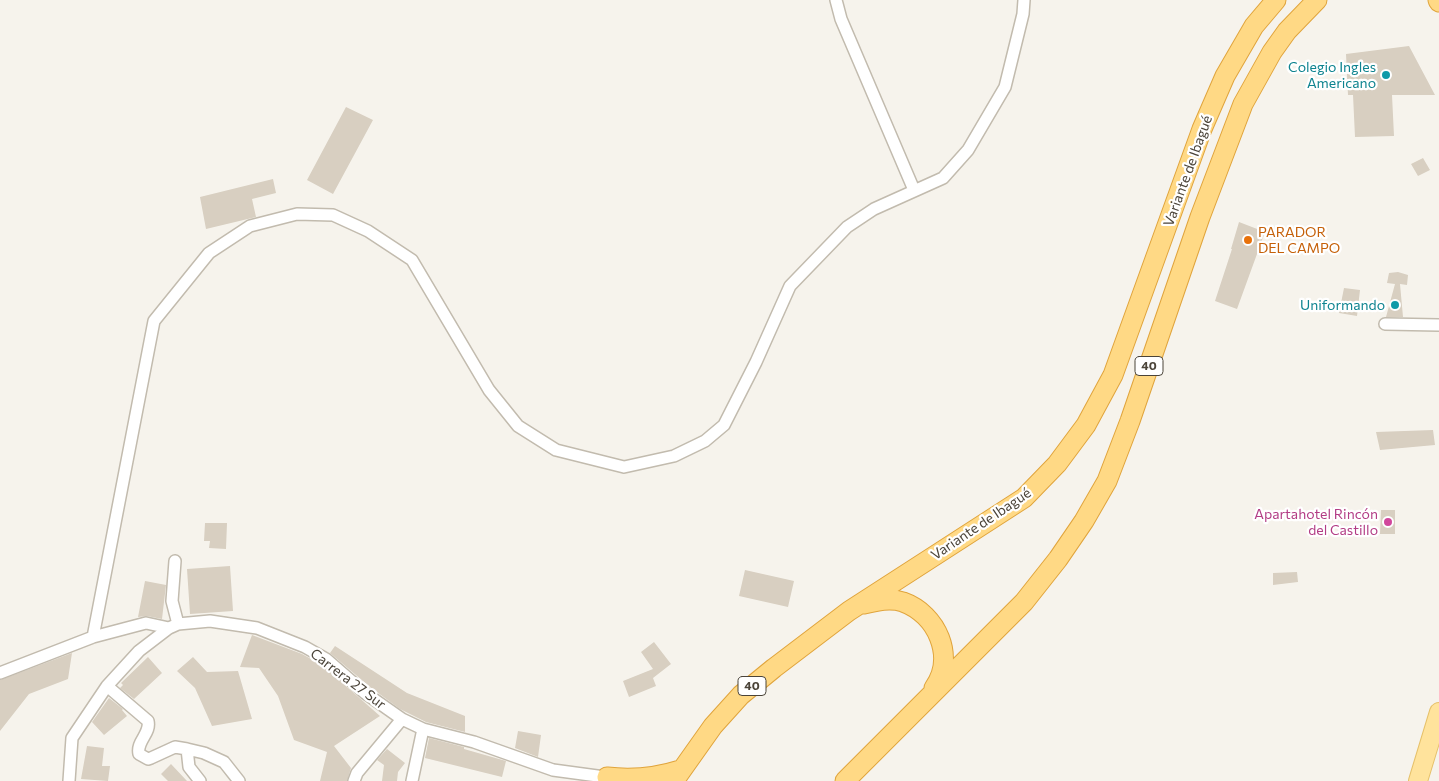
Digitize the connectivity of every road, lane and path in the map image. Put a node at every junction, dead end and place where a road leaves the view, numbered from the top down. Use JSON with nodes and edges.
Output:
{"nodes":[{"id":1,"x":836,"y":0,"type":"edge"},
{"id":2,"x":1024,"y":0,"type":"edge"},
{"id":3,"x":1276,"y":0,"type":"edge"},
{"id":4,"x":1325,"y":0,"type":"edge"},
{"id":5,"x":1311,"y":6,"type":"edge"},
{"id":6,"x":914,"y":190,"type":"junction"},
{"id":7,"x":1385,"y":324,"type":"dead end"},
{"id":8,"x":1439,"y":325,"type":"edge"},
{"id":9,"x":174,"y":561,"type":"dead end"},
{"id":10,"x":849,"y":611,"type":"junction"},
{"id":11,"x":174,"y":626,"type":"junction"},
{"id":12,"x":93,"y":637,"type":"junction"},
{"id":13,"x":0,"y":673,"type":"edge"},
{"id":14,"x":106,"y":686,"type":"junction"},
{"id":15,"x":927,"y":698,"type":"junction"},
{"id":16,"x":1439,"y":712,"type":"edge"},
{"id":17,"x":402,"y":719,"type":"junction"},
{"id":18,"x":423,"y":729,"type":"junction"},
{"id":19,"x":187,"y":749,"type":"junction"},
{"id":20,"x":677,"y":776,"type":"edge"},
{"id":21,"x":614,"y":780,"type":"edge"},
{"id":22,"x":69,"y":781,"type":"edge"},
{"id":23,"x":200,"y":781,"type":"edge"},
{"id":24,"x":239,"y":781,"type":"edge"},
{"id":25,"x":354,"y":781,"type":"edge"},
{"id":26,"x":412,"y":781,"type":"edge"},
{"id":27,"x":845,"y":781,"type":"edge"},
{"id":28,"x":1418,"y":781,"type":"edge"}],
"edges":[{"from":1,"to":6,"type":"street"},
{"from":2,"to":6,"type":"street"},
{"from":3,"to":10,"type":"highway","name":"Variante de Ibagué","number":"40"},
{"from":4,"to":5,"type":"highway"},
{"from":5,"to":15,"type":"highway","name":"Variante de Ibagué","number":"40"},
{"from":6,"to":12,"type":"street"},
{"from":7,"to":8,"type":"street"},
{"from":9,"to":11,"type":"street"},
{"from":10,"to":15,"type":"highway"},
{"from":10,"to":20,"type":"highway","name":"Variante de Ibagué","number":"40"},
{"from":11,"to":12,"type":"street","name":"Carrera 27 Sur"},
{"from":11,"to":14,"type":"street"},
{"from":11,"to":17,"type":"street","name":"Carrera 27 Sur"},
{"from":12,"to":13,"type":"street","name":"Carrera 27 Sur"},
{"from":14,"to":19,"type":"street"},
{"from":14,"to":22,"type":"street"},
{"from":15,"to":27,"type":"highway","name":"Variante de Ibagué","number":"40"},
{"from":16,"to":28,"type":"main road"},
{"from":17,"to":18,"type":"street","name":"Carrera 27 Sur"},
{"from":17,"to":25,"type":"street"},
{"from":18,"to":21,"type":"street","name":"Carrera 27 Sur"},
{"from":18,"to":26,"type":"street"},
{"from":19,"to":23,"type":"street"},
{"from":19,"to":24,"type":"street"},
{"from":20,"to":21,"type":"highway"}]}
